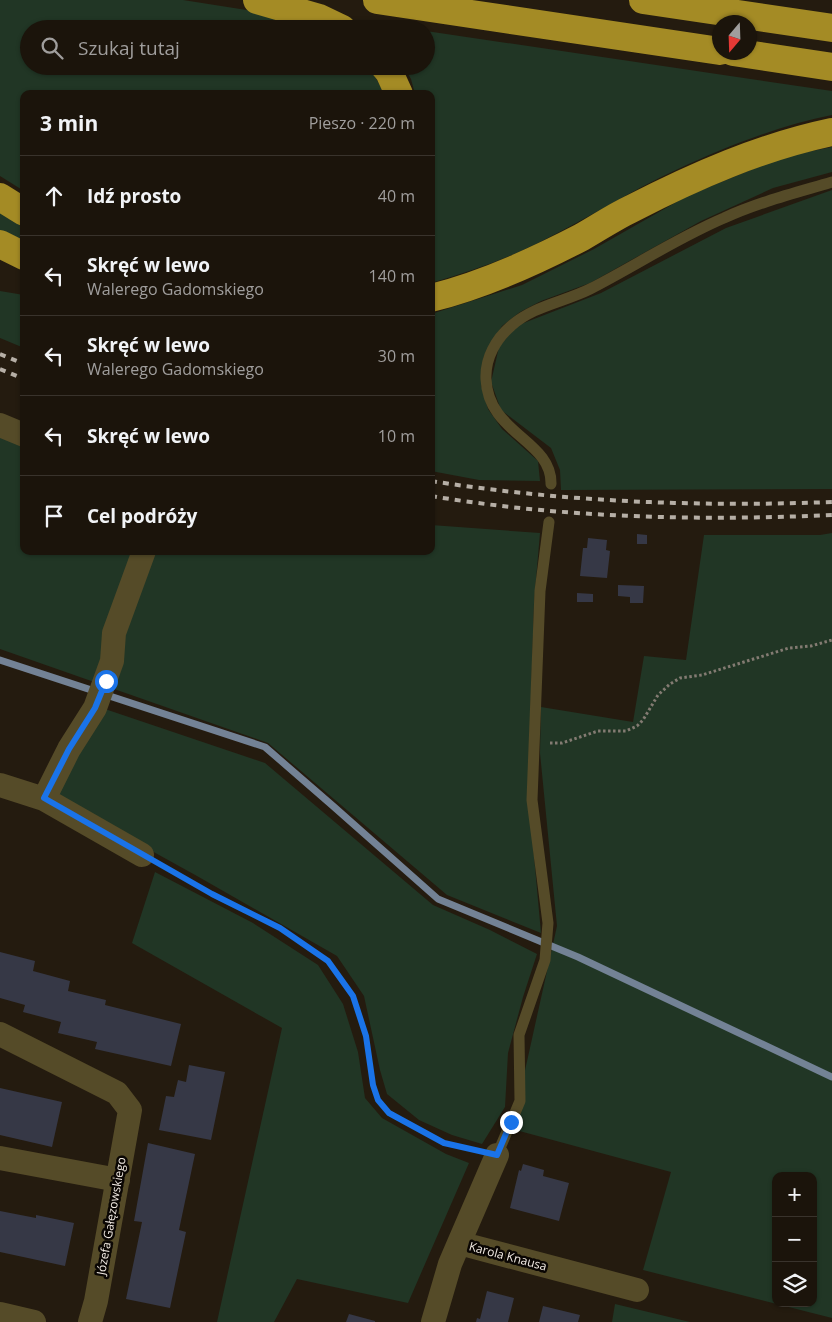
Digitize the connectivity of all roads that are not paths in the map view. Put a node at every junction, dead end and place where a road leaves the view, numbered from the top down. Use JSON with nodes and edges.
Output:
{"nodes":[{"id":1,"x":257,"y":0,"type":"edge"},
{"id":2,"x":377,"y":0,"type":"edge"},
{"id":3,"x":643,"y":0,"type":"edge"},
{"id":4,"x":323,"y":20,"type":"edge"},
{"id":5,"x":832,"y":28,"type":"edge"},
{"id":6,"x":712,"y":50,"type":"edge"},
{"id":7,"x":757,"y":56,"type":"edge"},
{"id":8,"x":832,"y":67,"type":"edge"},
{"id":9,"x":390,"y":75,"type":"edge"},
{"id":10,"x":397,"y":90,"type":"edge"},
{"id":11,"x":832,"y":132,"type":"edge"},
{"id":12,"x":832,"y":182,"type":"edge"},
{"id":13,"x":0,"y":197,"type":"edge"},
{"id":14,"x":20,"y":210,"type":"edge"},
{"id":15,"x":0,"y":244,"type":"edge"},
{"id":16,"x":20,"y":254,"type":"edge"},
{"id":17,"x":435,"y":297,"type":"edge"},
{"id":18,"x":0,"y":425,"type":"edge"},
{"id":19,"x":20,"y":433,"type":"edge"},
{"id":20,"x":551,"y":484,"type":"dead end"},
{"id":21,"x":549,"y":522,"type":"dead end"},
{"id":22,"x":143,"y":555,"type":"edge"},
{"id":23,"x":0,"y":784,"type":"edge"},
{"id":24,"x":44,"y":798,"type":"junction"},
{"id":25,"x":142,"y":855,"type":"road end"},
{"id":26,"x":0,"y":1034,"type":"edge"},
{"id":27,"x":497,"y":1155,"type":"joint"},
{"id":28,"x":0,"y":1158,"type":"edge"},
{"id":29,"x":118,"y":1180,"type":"junction"},
{"id":30,"x":459,"y":1243,"type":"junction"},
{"id":31,"x":637,"y":1290,"type":"dead end"},
{"id":32,"x":0,"y":1314,"type":"edge"},
{"id":33,"x":34,"y":1322,"type":"edge"},
{"id":34,"x":90,"y":1322,"type":"edge"},
{"id":35,"x":433,"y":1322,"type":"edge"}],
"edges":[{"from":1,"to":4,"type":"highway"},
{"from":2,"to":6,"type":"highway"},
{"from":3,"to":5,"type":"highway"},
{"from":7,"to":8,"type":"highway"},
{"from":9,"to":10,"type":"highway"},
{"from":11,"to":17,"type":"highway"},
{"from":12,"to":20,"type":"lane"},
{"from":13,"to":14,"type":"highway"},
{"from":15,"to":16,"type":"highway"},
{"from":18,"to":19,"type":"street"},
{"from":21,"to":27,"type":"lane"},
{"from":22,"to":24,"type":"street"},
{"from":23,"to":24,"type":"street"},
{"from":24,"to":25,"type":"street"},
{"from":26,"to":29,"type":"street","name":"Józefa Gałęzowskiego"},
{"from":27,"to":30,"type":"street"},
{"from":28,"to":29,"type":"street"},
{"from":29,"to":34,"type":"street","name":"Józefa Gałęzowskiego"},
{"from":30,"to":31,"type":"street","name":"Karola Knausa"},
{"from":30,"to":35,"type":"street","name":"Karola Knausa"},
{"from":32,"to":33,"type":"street"}]}
